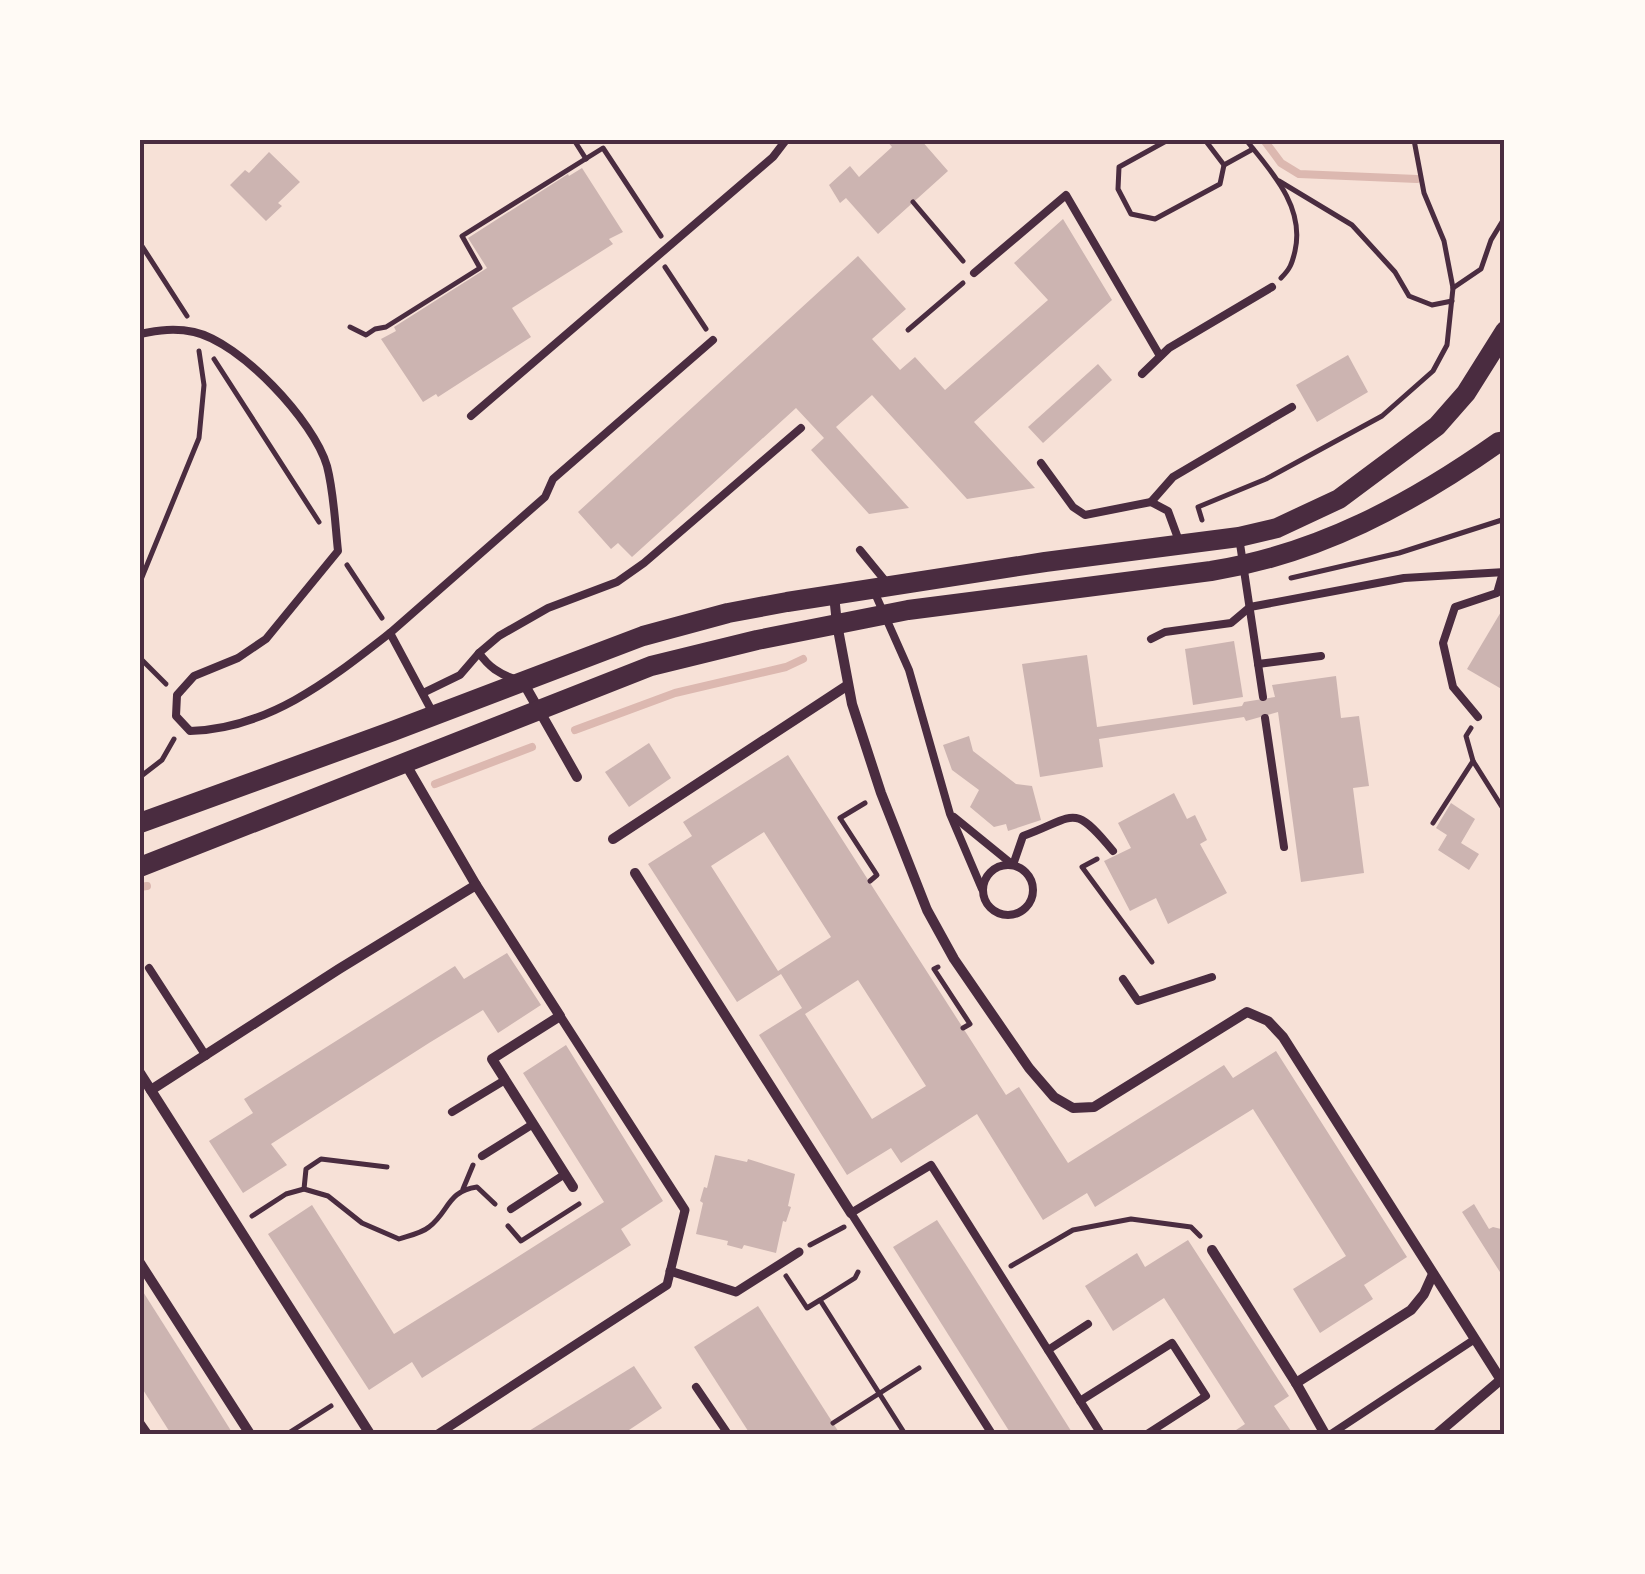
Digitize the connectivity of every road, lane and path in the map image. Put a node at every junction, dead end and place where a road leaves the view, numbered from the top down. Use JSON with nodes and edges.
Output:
{"nodes":[{"id":1,"x":574,"y":140,"type":"edge"},
{"id":2,"x":786,"y":140,"type":"edge"},
{"id":3,"x":1168,"y":140,"type":"edge"},
{"id":4,"x":1205,"y":140,"type":"edge"},
{"id":5,"x":1246,"y":140,"type":"edge"},
{"id":6,"x":1414,"y":140,"type":"edge"},
{"id":7,"x":1253,"y":149,"type":"junction"},
{"id":8,"x":586,"y":159,"type":"junction"},
{"id":9,"x":1224,"y":165,"type":"junction"},
{"id":10,"x":1279,"y":181,"type":"junction"},
{"id":11,"x":913,"y":202,"type":"dead end"},
{"id":12,"x":1505,"y":217,"type":"edge"},
{"id":13,"x":140,"y":242,"type":"edge"},
{"id":14,"x":668,"y":247,"type":"junction"},
{"id":15,"x":657,"y":256,"type":"junction"},
{"id":16,"x":959,"y":256,"type":"dead end"},
{"id":17,"x":974,"y":273,"type":"joint"},
{"id":18,"x":1272,"y":287,"type":"joint"},
{"id":19,"x":1453,"y":288,"type":"junction"},
{"id":20,"x":1452,"y":301,"type":"junction"},
{"id":21,"x":350,"y":327,"type":"dead end"},
{"id":22,"x":908,"y":330,"type":"dead end"},
{"id":23,"x":1505,"y":331,"type":"edge"},
{"id":24,"x":197,"y":333,"type":"junction"},
{"id":25,"x":140,"y":334,"type":"edge"},
{"id":26,"x":713,"y":340,"type":"joint"},
{"id":27,"x":1160,"y":356,"type":"junction"},
{"id":28,"x":1433,"y":370,"type":"junction"},
{"id":29,"x":1142,"y":374,"type":"dead end"},
{"id":30,"x":1444,"y":377,"type":"dead end"},
{"id":31,"x":1292,"y":408,"type":"dead end"},
{"id":32,"x":471,"y":416,"type":"dead end"},
{"id":33,"x":801,"y":428,"type":"dead end"},
{"id":34,"x":1505,"y":441,"type":"edge"},
{"id":35,"x":1040,"y":464,"type":"dead end"},
{"id":36,"x":1151,"y":502,"type":"junction"},
{"id":37,"x":1505,"y":519,"type":"edge"},
{"id":38,"x":1239,"y":537,"type":"junction"},
{"id":39,"x":1184,"y":545,"type":"junction"},
{"id":40,"x":860,"y":550,"type":"dead end"},
{"id":41,"x":338,"y":551,"type":"junction"},
{"id":42,"x":1244,"y":566,"type":"junction"},
{"id":43,"x":1504,"y":572,"type":"edge"},
{"id":44,"x":1285,"y":579,"type":"dead end"},
{"id":45,"x":140,"y":582,"type":"edge"},
{"id":46,"x":881,"y":587,"type":"junction"},
{"id":47,"x":834,"y":595,"type":"junction"},
{"id":48,"x":1250,"y":607,"type":"junction"},
{"id":49,"x":885,"y":614,"type":"junction"},
{"id":50,"x":837,"y":624,"type":"junction"},
{"id":51,"x":373,"y":629,"type":"dead end"},
{"id":52,"x":390,"y":633,"type":"junction"},
{"id":53,"x":1151,"y":639,"type":"dead end"},
{"id":54,"x":479,"y":653,"type":"junction"},
{"id":55,"x":1320,"y":656,"type":"dead end"},
{"id":56,"x":140,"y":658,"type":"edge"},
{"id":57,"x":1258,"y":664,"type":"junction"},
{"id":58,"x":522,"y":681,"type":"junction"},
{"id":59,"x":848,"y":685,"type":"junction"},
{"id":60,"x":423,"y":693,"type":"junction"},
{"id":61,"x":177,"y":694,"type":"junction"},
{"id":62,"x":1263,"y":697,"type":"dead end"},
{"id":63,"x":538,"y":708,"type":"junction"},
{"id":64,"x":434,"y":715,"type":"junction"},
{"id":65,"x":176,"y":716,"type":"junction"},
{"id":66,"x":1478,"y":717,"type":"joint"},
{"id":67,"x":1266,"y":718,"type":"dead end"},
{"id":68,"x":1474,"y":761,"type":"junction"},
{"id":69,"x":405,"y":763,"type":"junction"},
{"id":70,"x":140,"y":777,"type":"edge"},
{"id":71,"x":577,"y":777,"type":"dead end"},
{"id":72,"x":881,"y":793,"type":"junction"},
{"id":73,"x":1505,"y":806,"type":"edge"},
{"id":74,"x":950,"y":814,"type":"junction"},
{"id":75,"x":140,"y":822,"type":"edge"},
{"id":76,"x":1433,"y":823,"type":"dead end"},
{"id":77,"x":614,"y":839,"type":"dead end"},
{"id":78,"x":1284,"y":847,"type":"dead end"},
{"id":79,"x":1114,"y":851,"type":"joint"},
{"id":80,"x":1012,"y":865,"type":"junction"},
{"id":81,"x":140,"y":867,"type":"edge"},
{"id":82,"x":634,"y":873,"type":"dead end"},
{"id":83,"x":870,"y":881,"type":"dead end"},
{"id":84,"x":476,"y":885,"type":"junction"},
{"id":85,"x":982,"y":889,"type":"junction"},
{"id":86,"x":1152,"y":962,"type":"dead end"},
{"id":87,"x":148,"y":968,"type":"dead end"},
{"id":88,"x":934,"y":969,"type":"dead end"},
{"id":89,"x":1212,"y":977,"type":"dead end"},
{"id":90,"x":1122,"y":979,"type":"dead end"},
{"id":91,"x":560,"y":1016,"type":"junction"},
{"id":92,"x":964,"y":1028,"type":"dead end"},
{"id":93,"x":206,"y":1056,"type":"junction"},
{"id":94,"x":140,"y":1073,"type":"edge"},
{"id":95,"x":505,"y":1080,"type":"junction"},
{"id":96,"x":151,"y":1090,"type":"junction"},
{"id":97,"x":452,"y":1112,"type":"dead end"},
{"id":98,"x":533,"y":1124,"type":"junction"},
{"id":99,"x":482,"y":1156,"type":"joint"},
{"id":100,"x":386,"y":1168,"type":"dead end"},
{"id":101,"x":565,"y":1174,"type":"junction"},
{"id":102,"x":573,"y":1187,"type":"joint"},
{"id":103,"x":463,"y":1189,"type":"junction"},
{"id":104,"x":304,"y":1190,"type":"junction"},
{"id":105,"x":512,"y":1209,"type":"dead end"},
{"id":106,"x":854,"y":1218,"type":"junction"},
{"id":107,"x":237,"y":1226,"type":"junction"},
{"id":108,"x":1212,"y":1250,"type":"joint"},
{"id":109,"x":799,"y":1252,"type":"joint"},
{"id":110,"x":140,"y":1263,"type":"edge"},
{"id":111,"x":778,"y":1264,"type":"junction"},
{"id":112,"x":670,"y":1271,"type":"junction"},
{"id":113,"x":858,"y":1272,"type":"dead end"},
{"id":114,"x":999,"y":1272,"type":"junction"},
{"id":115,"x":1432,"y":1274,"type":"junction"},
{"id":116,"x":820,"y":1300,"type":"junction"},
{"id":117,"x":1088,"y":1324,"type":"dead end"},
{"id":118,"x":1475,"y":1340,"type":"junction"},
{"id":119,"x":1048,"y":1350,"type":"junction"},
{"id":120,"x":918,"y":1368,"type":"dead end"},
{"id":121,"x":1503,"y":1378,"type":"edge"},
{"id":122,"x":1296,"y":1382,"type":"junction"},
{"id":123,"x":696,"y":1386,"type":"dead end"},
{"id":124,"x":880,"y":1394,"type":"junction"},
{"id":125,"x":346,"y":1396,"type":"junction"},
{"id":126,"x":1080,"y":1401,"type":"junction"},
{"id":127,"x":140,"y":1424,"type":"edge"},
{"id":128,"x":833,"y":1424,"type":"dead end"},
{"id":129,"x":147,"y":1434,"type":"edge"},
{"id":130,"x":250,"y":1434,"type":"edge"},
{"id":131,"x":288,"y":1434,"type":"edge"},
{"id":132,"x":370,"y":1434,"type":"edge"},
{"id":133,"x":438,"y":1434,"type":"edge"},
{"id":134,"x":728,"y":1434,"type":"edge"},
{"id":135,"x":905,"y":1434,"type":"edge"},
{"id":136,"x":992,"y":1434,"type":"edge"},
{"id":137,"x":1101,"y":1434,"type":"edge"},
{"id":138,"x":1146,"y":1434,"type":"edge"},
{"id":139,"x":1328,"y":1434,"type":"edge"},
{"id":140,"x":1437,"y":1434,"type":"edge"}],
"edges":[{"from":1,"to":8,"type":"path"},
{"from":2,"to":14,"type":"lane"},
{"from":3,"to":9,"type":"path"},
{"from":4,"to":9,"type":"path"},
{"from":5,"to":7,"type":"path"},
{"from":6,"to":19,"type":"path"},
{"from":7,"to":9,"type":"path"},
{"from":7,"to":10,"type":"path"},
{"from":8,"to":14,"type":"path"},
{"from":8,"to":21,"type":"path"},
{"from":10,"to":18,"type":"path"},
{"from":10,"to":20,"type":"path"},
{"from":11,"to":16,"type":"path"},
{"from":12,"to":19,"type":"path"},
{"from":13,"to":24,"type":"path"},
{"from":14,"to":15,"type":"lane"},
{"from":15,"to":26,"type":"path"},
{"from":15,"to":32,"type":"lane"},
{"from":17,"to":22,"type":"path"},
{"from":17,"to":27,"type":"lane"},
{"from":18,"to":27,"type":"lane"},
{"from":19,"to":20,"type":"path"},
{"from":20,"to":28,"type":"path"},
{"from":23,"to":38,"type":"main road"},
{"from":24,"to":25,"type":"lane"},
{"from":24,"to":41,"type":"path"},
{"from":24,"to":41,"type":"lane"},
{"from":24,"to":45,"type":"path"},
{"from":26,"to":52,"type":"lane"},
{"from":27,"to":29,"type":"lane"},
{"from":28,"to":30,"type":"path"},
{"from":28,"to":39,"type":"path"},
{"from":31,"to":36,"type":"lane"},
{"from":33,"to":54,"type":"lane"},
{"from":34,"to":42,"type":"main road"},
{"from":35,"to":36,"type":"lane"},
{"from":36,"to":39,"type":"lane"},
{"from":37,"to":44,"type":"path"},
{"from":38,"to":39,"type":"main road"},
{"from":38,"to":42,"type":"lane"},
{"from":39,"to":46,"type":"main road"},
{"from":40,"to":46,"type":"lane"},
{"from":41,"to":51,"type":"path"},
{"from":41,"to":61,"type":"lane"},
{"from":42,"to":48,"type":"lane"},
{"from":42,"to":49,"type":"main road"},
{"from":43,"to":48,"type":"lane"},
{"from":43,"to":66,"type":"lane"},
{"from":46,"to":47,"type":"main road"},
{"from":46,"to":49,"type":"lane"},
{"from":47,"to":50,"type":"street"},
{"from":47,"to":58,"type":"main road"},
{"from":48,"to":53,"type":"lane"},
{"from":48,"to":57,"type":"lane"},
{"from":49,"to":50,"type":"main road"},
{"from":49,"to":74,"type":"lane"},
{"from":50,"to":59,"type":"street"},
{"from":50,"to":63,"type":"main road"},
{"from":52,"to":60,"type":"lane"},
{"from":52,"to":65,"type":"lane"},
{"from":54,"to":58,"type":"lane"},
{"from":54,"to":60,"type":"lane"},
{"from":55,"to":57,"type":"lane"},
{"from":56,"to":61,"type":"path"},
{"from":57,"to":62,"type":"lane"},
{"from":58,"to":63,"type":"street"},
{"from":58,"to":64,"type":"main road"},
{"from":59,"to":72,"type":"street"},
{"from":59,"to":77,"type":"street"},
{"from":60,"to":64,"type":"lane"},
{"from":61,"to":65,"type":"lane"},
{"from":63,"to":69,"type":"main road"},
{"from":63,"to":71,"type":"street"},
{"from":64,"to":75,"type":"main road"},
{"from":65,"to":70,"type":"path"},
{"from":66,"to":68,"type":"path"},
{"from":67,"to":78,"type":"lane"},
{"from":68,"to":73,"type":"path"},
{"from":68,"to":76,"type":"path"},
{"from":69,"to":81,"type":"main road"},
{"from":69,"to":84,"type":"street"},
{"from":72,"to":83,"type":"path"},
{"from":72,"to":115,"type":"street"},
{"from":74,"to":80,"type":"lane"},
{"from":74,"to":85,"type":"lane"},
{"from":79,"to":80,"type":"lane"},
{"from":79,"to":86,"type":"path"},
{"from":80,"to":85,"type":"lane"},
{"from":80,"to":85,"type":"lane"},
{"from":82,"to":106,"type":"street"},
{"from":84,"to":91,"type":"street"},
{"from":84,"to":93,"type":"street"},
{"from":87,"to":93,"type":"lane"},
{"from":88,"to":92,"type":"path"},
{"from":89,"to":90,"type":"lane"},
{"from":91,"to":95,"type":"street"},
{"from":91,"to":112,"type":"street"},
{"from":93,"to":96,"type":"street"},
{"from":94,"to":96,"type":"street"},
{"from":95,"to":97,"type":"lane"},
{"from":95,"to":98,"type":"street"},
{"from":96,"to":107,"type":"street"},
{"from":98,"to":99,"type":"lane"},
{"from":98,"to":101,"type":"street"},
{"from":99,"to":103,"type":"path"},
{"from":100,"to":104,"type":"path"},
{"from":101,"to":102,"type":"street"},
{"from":101,"to":105,"type":"lane"},
{"from":102,"to":103,"type":"path"},
{"from":103,"to":104,"type":"path"},
{"from":104,"to":107,"type":"path"},
{"from":106,"to":109,"type":"path"},
{"from":106,"to":114,"type":"lane"},
{"from":106,"to":136,"type":"lane"},
{"from":107,"to":125,"type":"street"},
{"from":108,"to":114,"type":"path"},
{"from":108,"to":122,"type":"street"},
{"from":109,"to":111,"type":"street"},
{"from":110,"to":130,"type":"street"},
{"from":111,"to":112,"type":"street"},
{"from":111,"to":116,"type":"path"},
{"from":112,"to":133,"type":"street"},
{"from":113,"to":116,"type":"path"},
{"from":114,"to":119,"type":"lane"},
{"from":115,"to":118,"type":"street"},
{"from":115,"to":122,"type":"street"},
{"from":116,"to":124,"type":"path"},
{"from":117,"to":119,"type":"lane"},
{"from":118,"to":121,"type":"street"},
{"from":118,"to":139,"type":"lane"},
{"from":119,"to":126,"type":"lane"},
{"from":120,"to":124,"type":"path"},
{"from":121,"to":140,"type":"street"},
{"from":122,"to":139,"type":"street"},
{"from":123,"to":134,"type":"lane"},
{"from":124,"to":128,"type":"path"},
{"from":124,"to":135,"type":"path"},
{"from":125,"to":131,"type":"path"},
{"from":125,"to":132,"type":"street"},
{"from":126,"to":137,"type":"lane"},
{"from":126,"to":138,"type":"lane"},
{"from":127,"to":129,"type":"street"}]}
